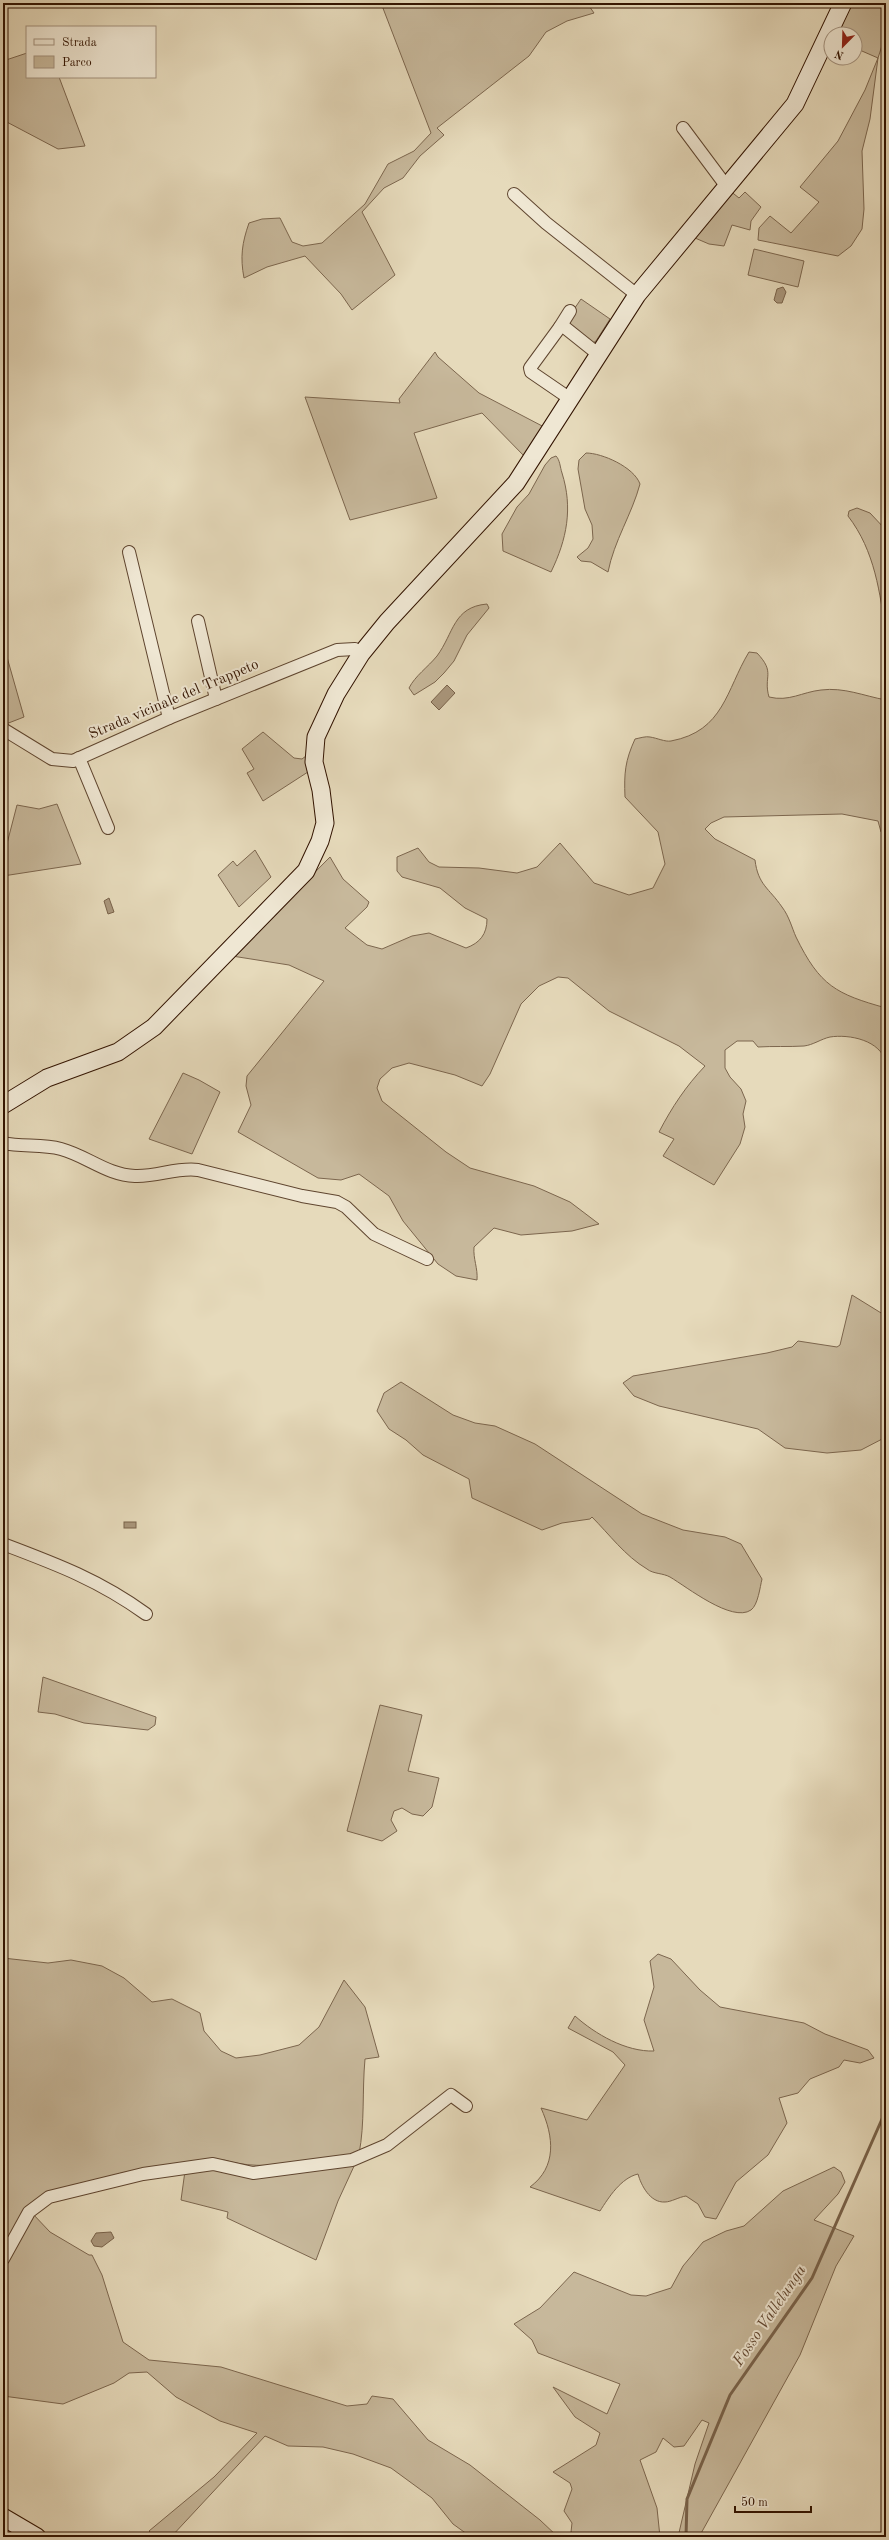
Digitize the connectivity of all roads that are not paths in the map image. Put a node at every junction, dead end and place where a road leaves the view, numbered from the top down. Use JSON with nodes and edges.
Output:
{"nodes":[{"id":1,"x":843,"y":3,"type":"edge"},
{"id":2,"x":683,"y":128,"type":"dead end"},
{"id":3,"x":727,"y":187,"type":"junction"},
{"id":4,"x":514,"y":194,"type":"dead end"},
{"id":5,"x":637,"y":295,"type":"junction"},
{"id":6,"x":570,"y":311,"type":"dead end"},
{"id":7,"x":560,"y":327,"type":"junction"},
{"id":8,"x":598,"y":354,"type":"junction"},
{"id":9,"x":569,"y":398,"type":"junction"},
{"id":10,"x":129,"y":552,"type":"dead end"},
{"id":11,"x":198,"y":621,"type":"dead end"},
{"id":12,"x":361,"y":654,"type":"junction"},
{"id":13,"x":216,"y":699,"type":"junction"},
{"id":14,"x":169,"y":718,"type":"junction"},
{"id":15,"x":3,"y":729,"type":"edge"},
{"id":16,"x":79,"y":758,"type":"junction"},
{"id":17,"x":108,"y":828,"type":"dead end"},
{"id":18,"x":3,"y":1104,"type":"edge"},
{"id":19,"x":3,"y":1143,"type":"edge"},
{"id":20,"x":427,"y":1259,"type":"dead end"},
{"id":21,"x":3,"y":1544,"type":"edge"},
{"id":22,"x":146,"y":1614,"type":"dead end"},
{"id":23,"x":466,"y":2106,"type":"dead end"},
{"id":24,"x":3,"y":2259,"type":"edge"},
{"id":25,"x":3,"y":2517,"type":"edge"},
{"id":26,"x":37,"y":2537,"type":"edge"}],
"edges":[{"from":1,"to":3,"type":"street"},
{"from":2,"to":3,"type":"street"},
{"from":3,"to":5,"type":"street"},
{"from":4,"to":5,"type":"street"},
{"from":5,"to":8,"type":"street"},
{"from":6,"to":7,"type":"street"},
{"from":7,"to":8,"type":"street"},
{"from":7,"to":9,"type":"street"},
{"from":8,"to":9,"type":"street"},
{"from":9,"to":12,"type":"street"},
{"from":10,"to":14,"type":"street"},
{"from":11,"to":13,"type":"street"},
{"from":12,"to":13,"type":"street","name":"Strada vicinale del Trappeto"},
{"from":12,"to":18,"type":"street"},
{"from":13,"to":14,"type":"street","name":"Strada vicinale del Trappeto"},
{"from":14,"to":16,"type":"street","name":"Strada vicinale del Trappeto"},
{"from":15,"to":16,"type":"street","name":"Strada vicinale del Trappeto"},
{"from":16,"to":17,"type":"street"},
{"from":19,"to":20,"type":"street"},
{"from":21,"to":22,"type":"street"},
{"from":23,"to":24,"type":"street"},
{"from":25,"to":26,"type":"street"}]}
